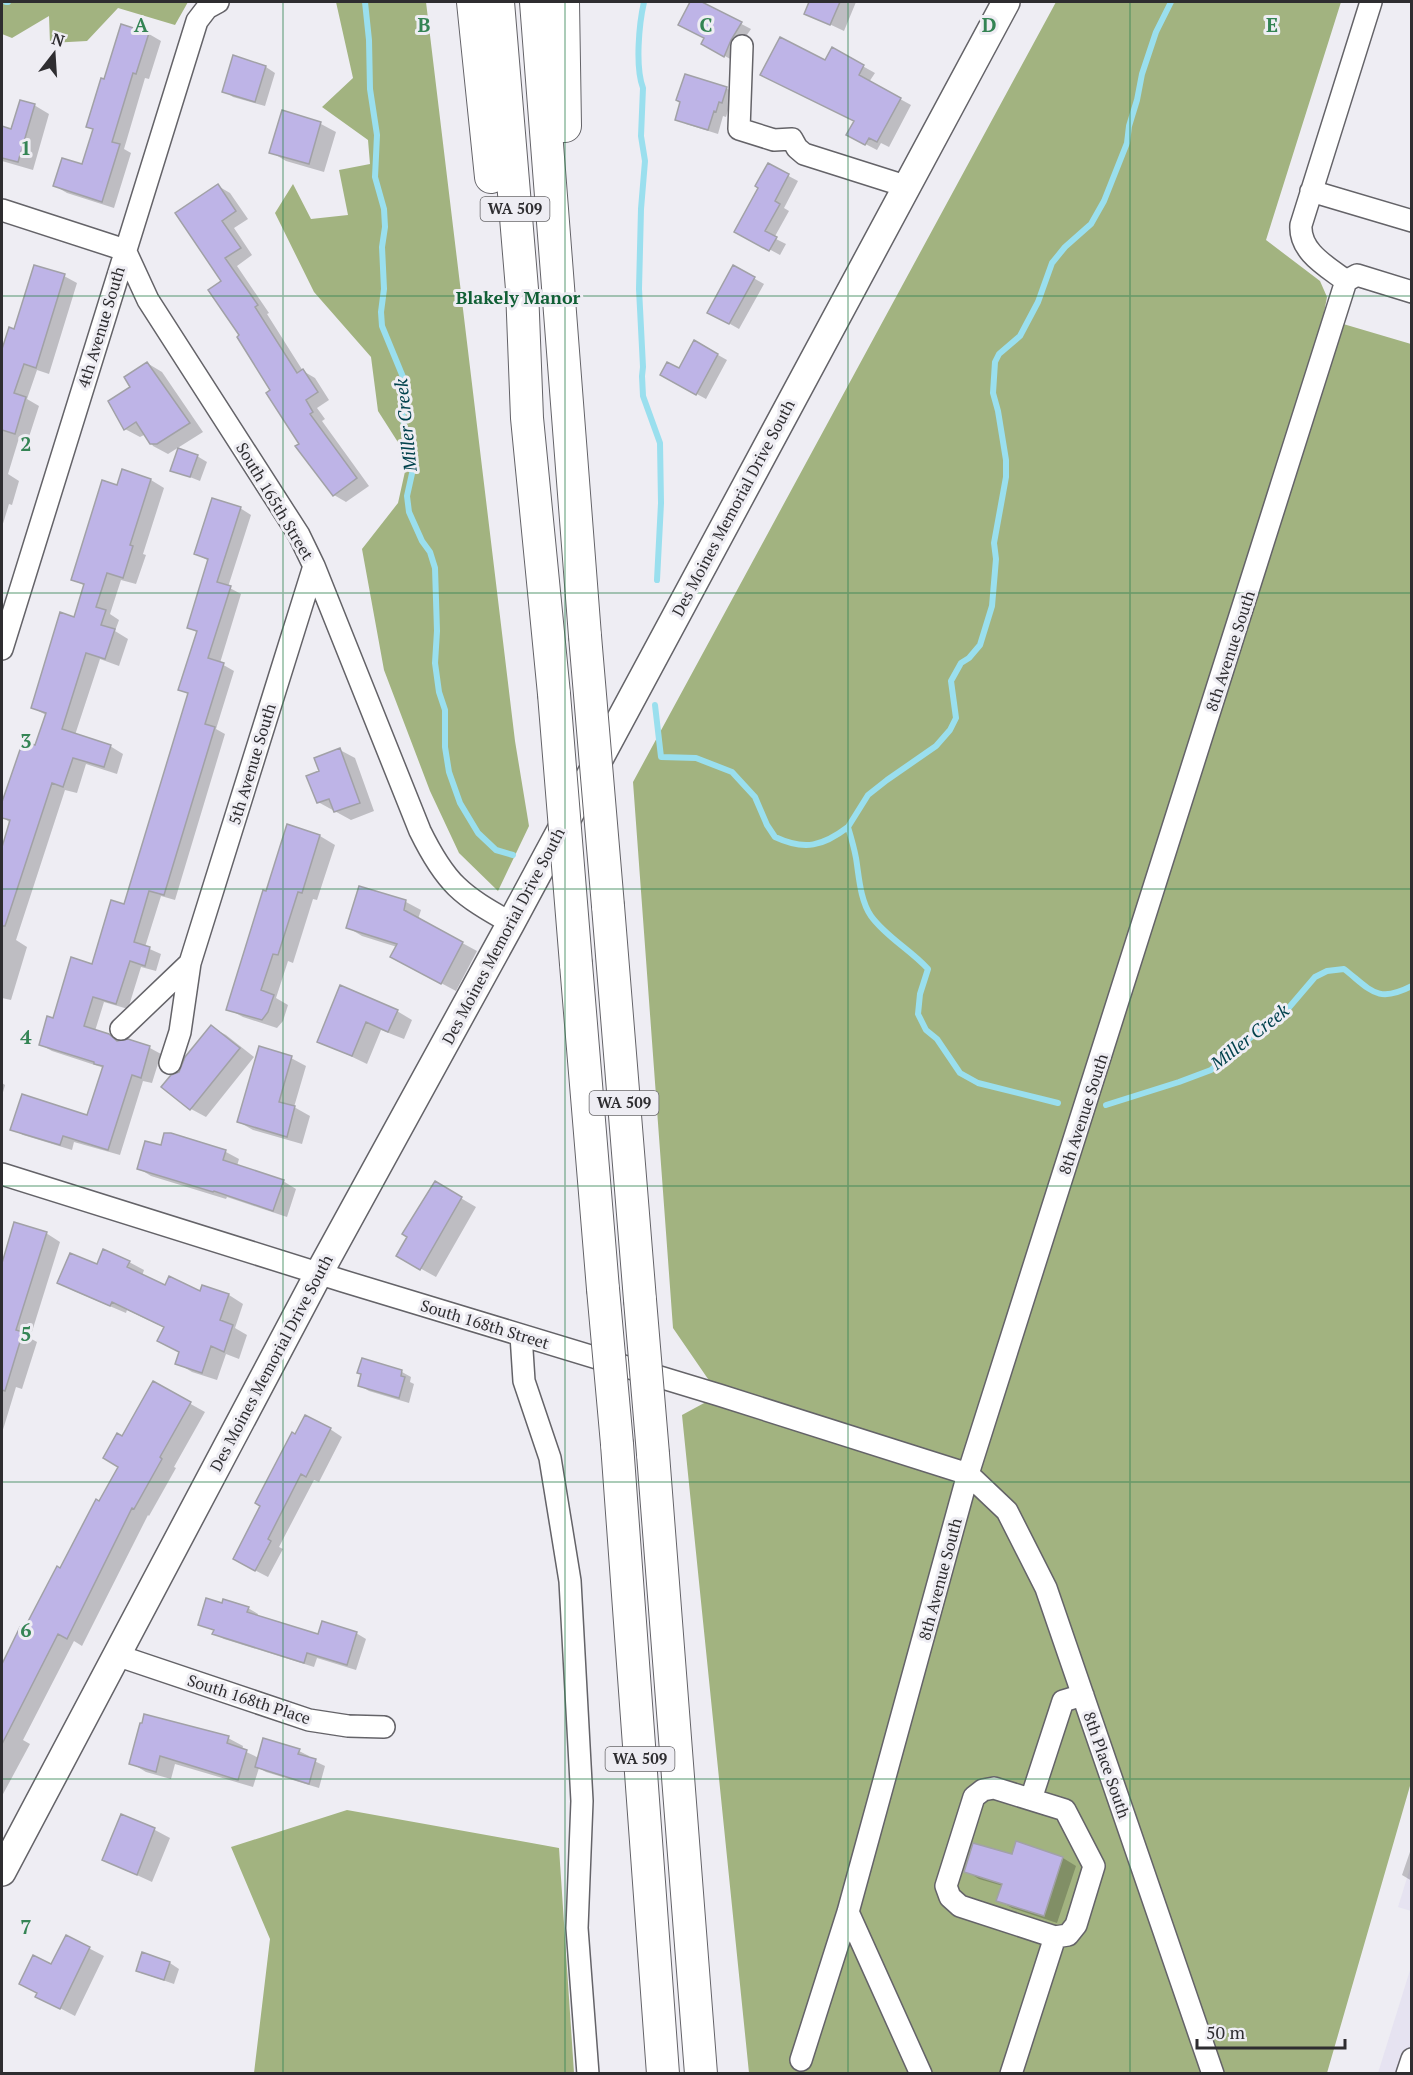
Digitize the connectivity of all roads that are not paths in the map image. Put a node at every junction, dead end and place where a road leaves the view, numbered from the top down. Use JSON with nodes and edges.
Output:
{"nodes":[{"id":1,"x":473,"y":2,"type":"edge"},
{"id":2,"x":498,"y":2,"type":"edge"},
{"id":3,"x":536,"y":2,"type":"edge"},
{"id":4,"x":563,"y":2,"type":"edge"},
{"id":5,"x":1006,"y":2,"type":"edge"},
{"id":6,"x":1371,"y":2,"type":"edge"},
{"id":7,"x":212,"y":5,"type":"edge"},
{"id":8,"x":742,"y":46,"type":"dead end"},
{"id":9,"x":905,"y":186,"type":"junction"},
{"id":10,"x":1311,"y":191,"type":"junction"},
{"id":11,"x":2,"y":210,"type":"edge"},
{"id":12,"x":553,"y":221,"type":"junction"},
{"id":13,"x":1412,"y":221,"type":"edge"},
{"id":14,"x":125,"y":250,"type":"junction"},
{"id":15,"x":1346,"y":281,"type":"junction"},
{"id":16,"x":1412,"y":292,"type":"edge"},
{"id":17,"x":527,"y":418,"type":"junction"},
{"id":18,"x":314,"y":566,"type":"junction"},
{"id":19,"x":2,"y":649,"type":"edge"},
{"id":20,"x":511,"y":923,"type":"junction"},
{"id":21,"x":190,"y":963,"type":"junction"},
{"id":22,"x":121,"y":1029,"type":"dead end"},
{"id":23,"x":170,"y":1063,"type":"dead end"},
{"id":24,"x":2,"y":1174,"type":"edge"},
{"id":25,"x":319,"y":1273,"type":"junction"},
{"id":26,"x":521,"y":1335,"type":"junction"},
{"id":27,"x":968,"y":1474,"type":"junction"},
{"id":28,"x":116,"y":1655,"type":"junction"},
{"id":29,"x":1083,"y":1695,"type":"junction"},
{"id":30,"x":384,"y":1727,"type":"dead end"},
{"id":31,"x":1031,"y":1799,"type":"junction"},
{"id":32,"x":2,"y":1872,"type":"edge"},
{"id":33,"x":848,"y":1912,"type":"junction"},
{"id":34,"x":1055,"y":1937,"type":"junction"},
{"id":35,"x":1412,"y":2059,"type":"edge"},
{"id":36,"x":801,"y":2060,"type":"dead end"},
{"id":37,"x":588,"y":2073,"type":"edge"},
{"id":38,"x":663,"y":2073,"type":"edge"},
{"id":39,"x":701,"y":2073,"type":"edge"},
{"id":40,"x":921,"y":2073,"type":"edge"},
{"id":41,"x":1011,"y":2073,"type":"edge"},
{"id":42,"x":1213,"y":2073,"type":"edge"},
{"id":43,"x":1407,"y":2073,"type":"edge"}],
"edges":[{"from":1,"to":17,"type":"highway"},
{"from":2,"to":17,"type":"highway","number":"WA 509"},
{"from":3,"to":12,"type":"highway","number":"WA 509"},
{"from":4,"to":12,"type":"highway"},
{"from":5,"to":9,"type":"main road","name":"Des Moines Memorial Drive South"},
{"from":6,"to":10,"type":"street"},
{"from":7,"to":14,"type":"street","name":"4th Avenue South"},
{"from":8,"to":9,"type":"street"},
{"from":9,"to":20,"type":"main road","name":"Des Moines Memorial Drive South"},
{"from":10,"to":13,"type":"street"},
{"from":10,"to":15,"type":"street"},
{"from":11,"to":14,"type":"street"},
{"from":12,"to":39,"type":"highway","number":"WA 509","bridge":true},
{"from":14,"to":18,"type":"street","name":"South 165th Street"},
{"from":14,"to":19,"type":"street","name":"4th Avenue South"},
{"from":15,"to":16,"type":"street"},
{"from":15,"to":27,"type":"street","name":"8th Avenue South"},
{"from":17,"to":38,"type":"highway","number":"WA 509","bridge":true},
{"from":18,"to":20,"type":"street","name":"South 165th Street"},
{"from":18,"to":21,"type":"street","name":"5th Avenue South"},
{"from":20,"to":25,"type":"main road","name":"Des Moines Memorial Drive South"},
{"from":21,"to":22,"type":"street"},
{"from":21,"to":23,"type":"street","name":"5th Avenue South"},
{"from":24,"to":25,"type":"street","name":"South 168th Street"},
{"from":25,"to":26,"type":"street","name":"South 168th Street"},
{"from":25,"to":28,"type":"main road","name":"Des Moines Memorial Drive South"},
{"from":26,"to":27,"type":"street","name":"South 168th Street"},
{"from":26,"to":37,"type":"street"},
{"from":27,"to":29,"type":"street","name":"8th Place South"},
{"from":27,"to":33,"type":"street","name":"8th Avenue South"},
{"from":28,"to":30,"type":"street","name":"South 168th Place"},
{"from":28,"to":32,"type":"main road","name":"Des Moines Memorial Drive South"},
{"from":29,"to":31,"type":"street"},
{"from":29,"to":42,"type":"street","name":"8th Place South"},
{"from":31,"to":34,"type":"street"},
{"from":31,"to":34,"type":"street"},
{"from":33,"to":36,"type":"street","name":"8th Avenue South"},
{"from":33,"to":40,"type":"street"},
{"from":34,"to":41,"type":"street"},
{"from":35,"to":43,"type":"street"}]}
